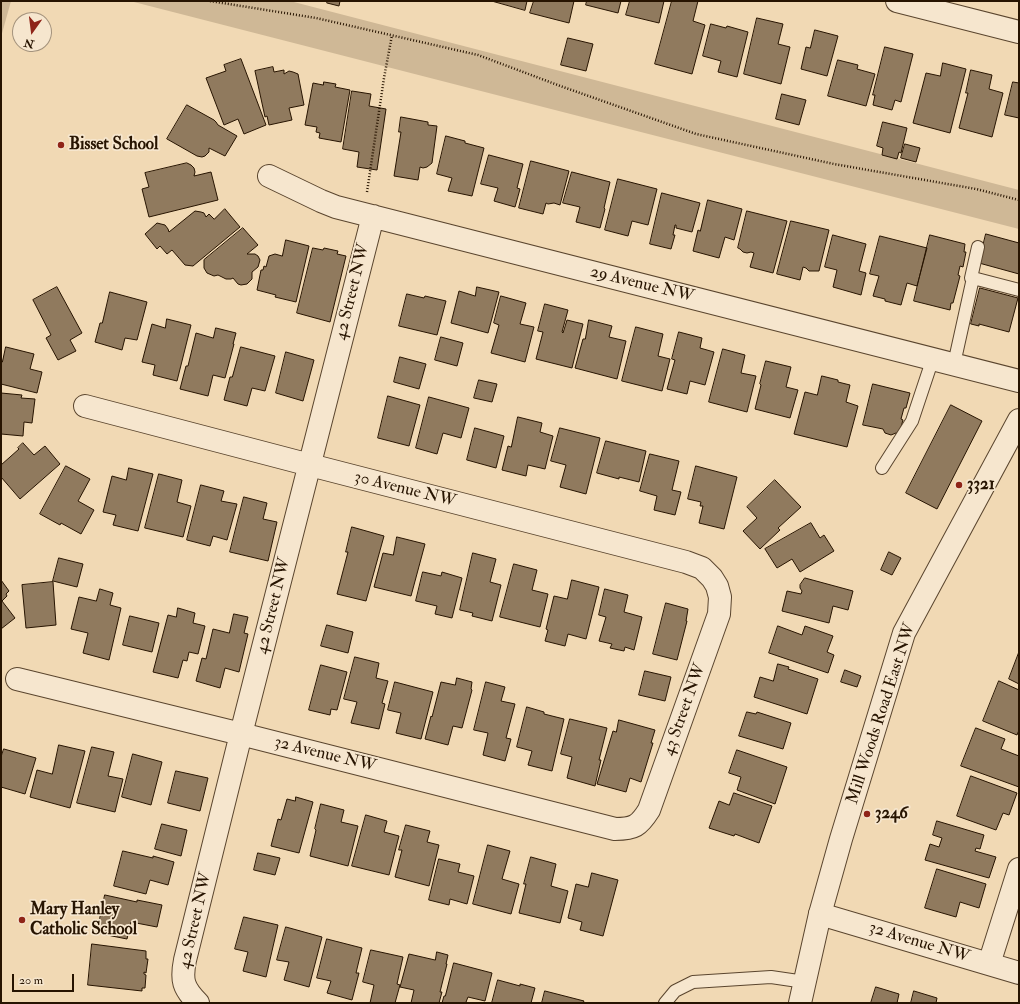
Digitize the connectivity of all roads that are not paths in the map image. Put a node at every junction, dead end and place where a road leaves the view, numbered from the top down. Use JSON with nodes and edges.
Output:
{"nodes":[{"id":1,"x":897,"y":1,"type":"edge"},
{"id":2,"x":1019,"y":32,"type":"edge"},
{"id":3,"x":269,"y":176,"type":"dead end"},
{"id":4,"x":373,"y":216,"type":"junction"},
{"id":5,"x":978,"y":247,"type":"dead end"},
{"id":6,"x":974,"y":278,"type":"junction"},
{"id":7,"x":1019,"y":290,"type":"edge"},
{"id":8,"x":933,"y":358,"type":"junction"},
{"id":9,"x":954,"y":364,"type":"junction"},
{"id":10,"x":1019,"y":381,"type":"edge"},
{"id":11,"x":85,"y":406,"type":"dead end"},
{"id":12,"x":1019,"y":420,"type":"edge"},
{"id":13,"x":310,"y":465,"type":"junction"},
{"id":14,"x":882,"y":468,"type":"dead end"},
{"id":15,"x":717,"y":586,"type":"joint"},
{"id":16,"x":17,"y":679,"type":"dead end"},
{"id":17,"x":241,"y":734,"type":"junction"},
{"id":18,"x":634,"y":827,"type":"joint"},
{"id":19,"x":1019,"y":869,"type":"edge"},
{"id":20,"x":820,"y":914,"type":"junction"},
{"id":21,"x":989,"y":964,"type":"junction"},
{"id":22,"x":1019,"y":973,"type":"edge"},
{"id":23,"x":804,"y":982,"type":"junction"},
{"id":24,"x":194,"y":999,"type":"edge"},
{"id":25,"x":665,"y":1003,"type":"edge"},
{"id":26,"x":800,"y":1003,"type":"edge"}],
"edges":[{"from":1,"to":2,"type":"street"},
{"from":3,"to":4,"type":"street","name":"29 Avenue NW"},
{"from":4,"to":8,"type":"street","name":"29 Avenue NW"},
{"from":4,"to":13,"type":"street","name":"42 Street NW"},
{"from":5,"to":6,"type":"lane"},
{"from":6,"to":7,"type":"lane"},
{"from":6,"to":9,"type":"lane"},
{"from":8,"to":9,"type":"street","name":"29 Avenue NW"},
{"from":8,"to":14,"type":"lane"},
{"from":9,"to":10,"type":"street","name":"29 Avenue NW"},
{"from":11,"to":13,"type":"street","name":"30 Avenue NW"},
{"from":12,"to":20,"type":"street","name":"Mill Woods Road East NW"},
{"from":13,"to":15,"type":"street","name":"30 Avenue NW"},
{"from":13,"to":17,"type":"street","name":"42 Street NW"},
{"from":15,"to":18,"type":"street","name":"43 Street NW"},
{"from":16,"to":17,"type":"street","name":"32 Avenue NW"},
{"from":17,"to":18,"type":"street","name":"32 Avenue NW"},
{"from":17,"to":24,"type":"street","name":"42 Street NW"},
{"from":19,"to":21,"type":"street"},
{"from":20,"to":21,"type":"street","name":"32 Avenue NW"},
{"from":20,"to":23,"type":"street","name":"Mill Woods Road East NW"},
{"from":21,"to":22,"type":"street","name":"32 Avenue NW"},
{"from":23,"to":25,"type":"lane"},
{"from":23,"to":26,"type":"street","name":"Mill Woods Road East NW"}]}
